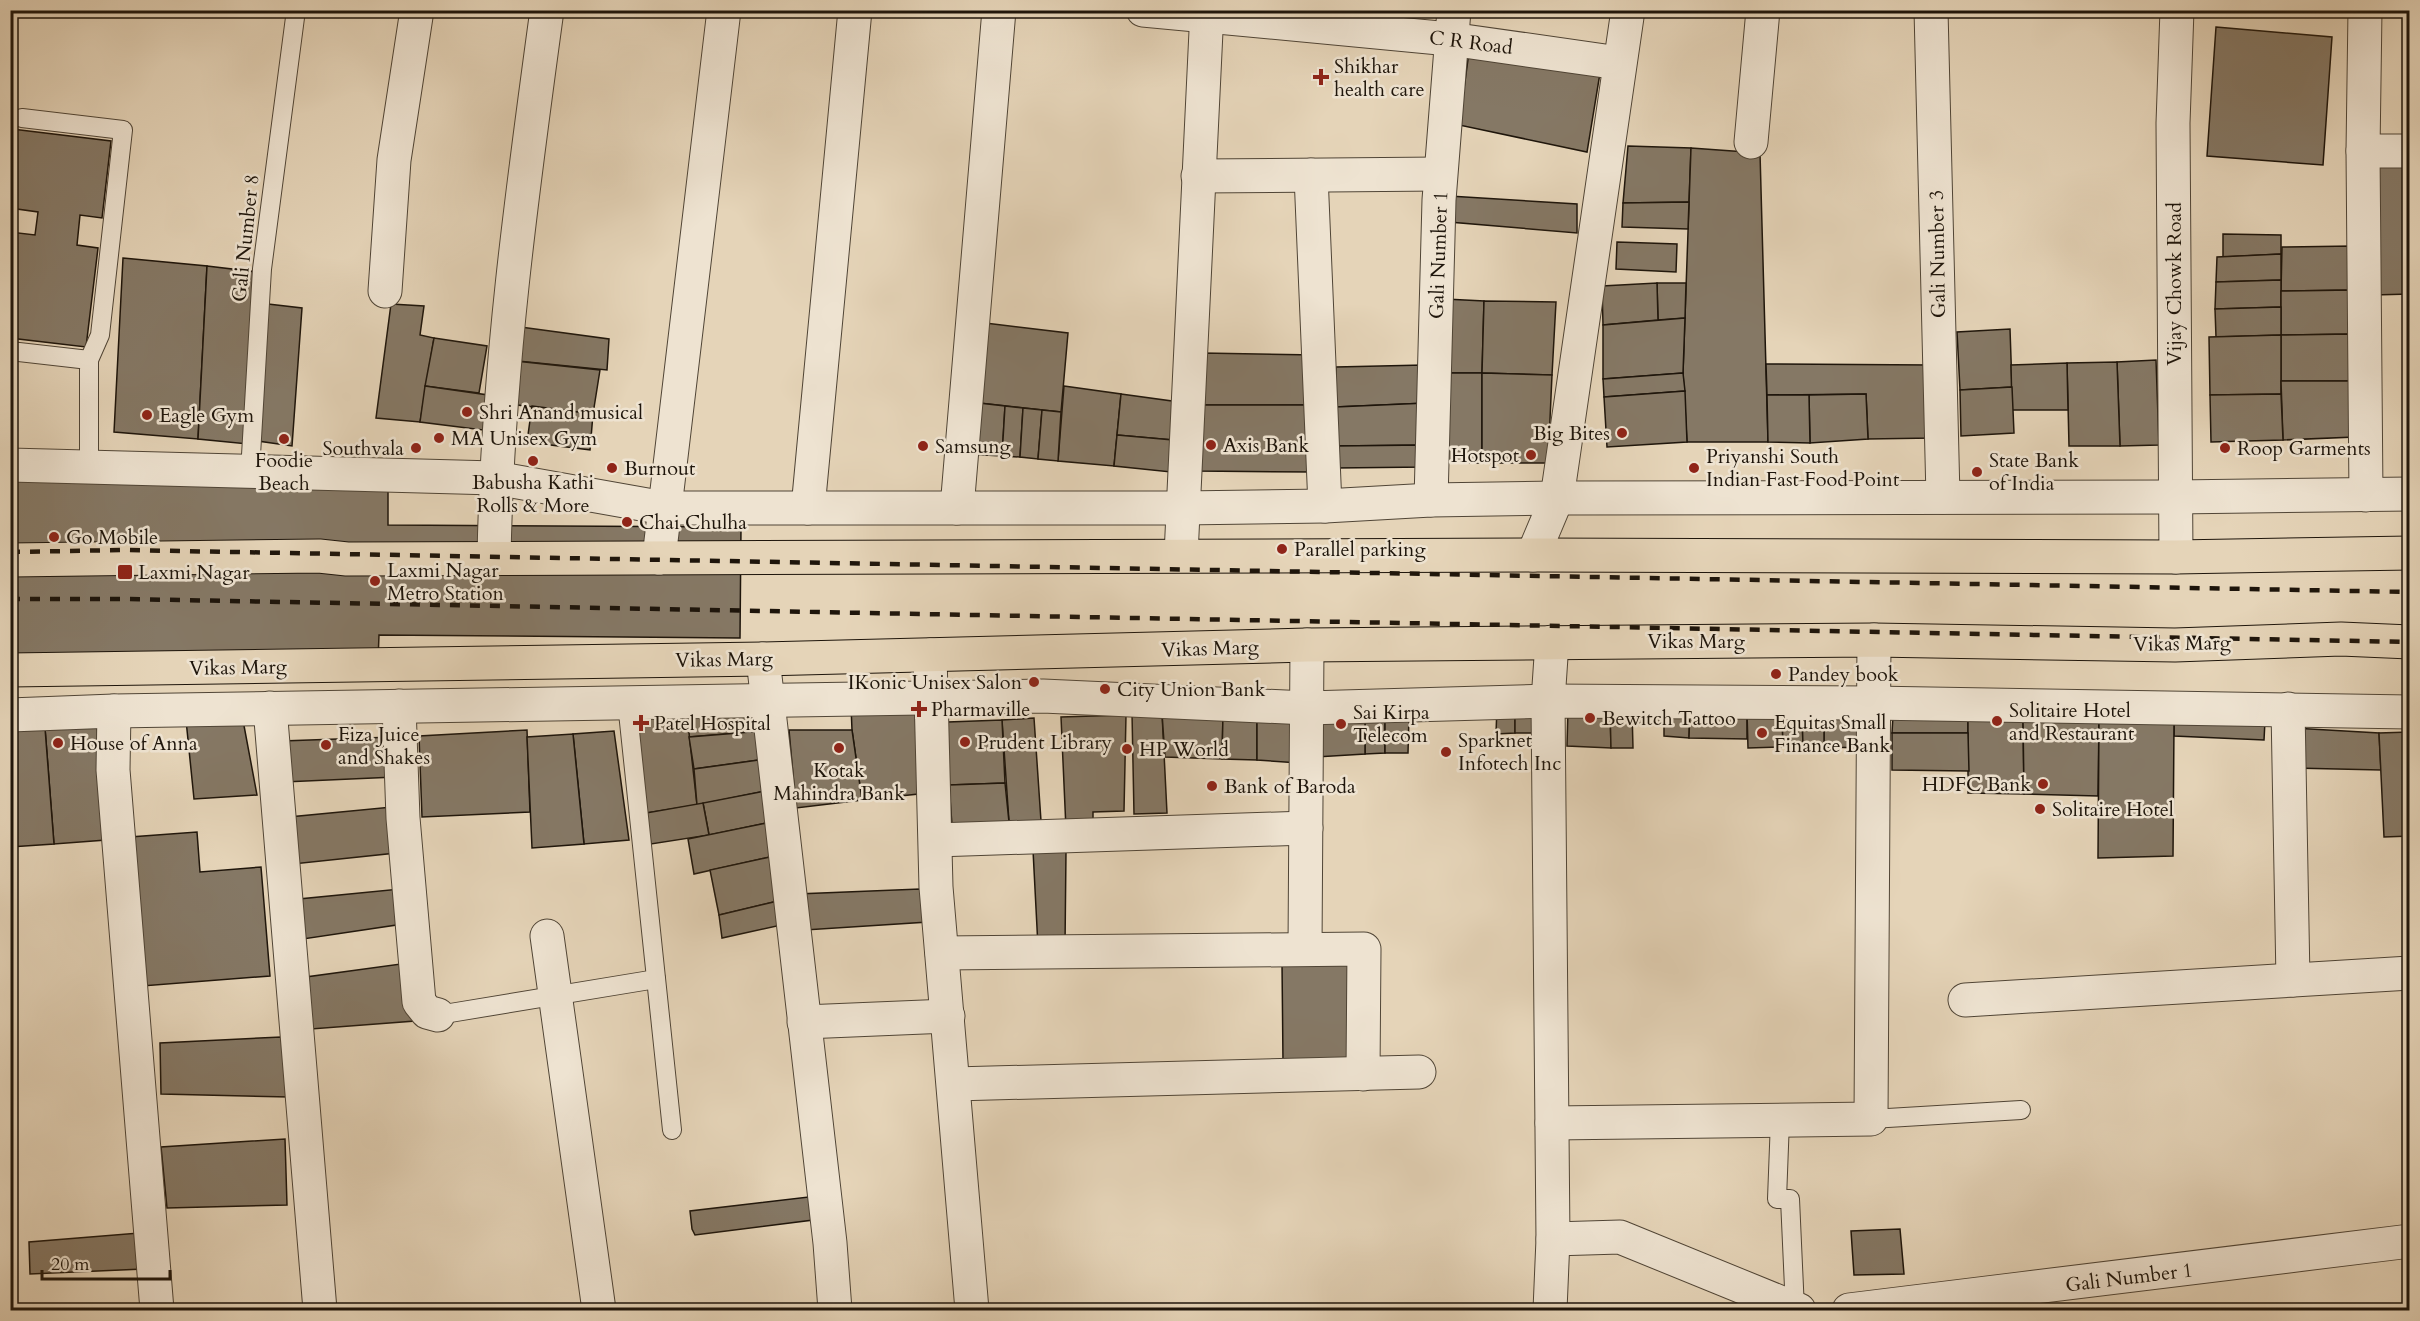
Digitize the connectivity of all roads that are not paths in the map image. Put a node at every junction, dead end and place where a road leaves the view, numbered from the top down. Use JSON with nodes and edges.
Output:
{"nodes":[{"id":1,"x":296,"y":10,"type":"edge"},
{"id":2,"x":417,"y":10,"type":"edge"},
{"id":3,"x":547,"y":10,"type":"edge"},
{"id":4,"x":724,"y":10,"type":"edge"},
{"id":5,"x":855,"y":10,"type":"edge"},
{"id":6,"x":999,"y":10,"type":"edge"},
{"id":7,"x":1143,"y":10,"type":"edge"},
{"id":8,"x":1628,"y":10,"type":"edge"},
{"id":9,"x":1763,"y":10,"type":"edge"},
{"id":10,"x":1931,"y":10,"type":"edge"},
{"id":11,"x":2177,"y":10,"type":"edge"},
{"id":12,"x":2365,"y":10,"type":"edge"},
{"id":13,"x":1207,"y":13,"type":"edge"},
{"id":14,"x":1452,"y":25,"type":"edge"},
{"id":15,"x":1619,"y":63,"type":"junction"},
{"id":16,"x":22,"y":118,"type":"dead end"},
{"id":17,"x":1751,"y":142,"type":"dead end"},
{"id":18,"x":2363,"y":151,"type":"junction"},
{"id":19,"x":2409,"y":151,"type":"edge"},
{"id":20,"x":1440,"y":174,"type":"junction"},
{"id":21,"x":1311,"y":175,"type":"junction"},
{"id":22,"x":1198,"y":176,"type":"junction"},
{"id":23,"x":385,"y":291,"type":"dead end"},
{"id":24,"x":10,"y":351,"type":"edge"},
{"id":25,"x":89,"y":360,"type":"junction"},
{"id":26,"x":10,"y":465,"type":"edge"},
{"id":27,"x":89,"y":467,"type":"junction"},
{"id":28,"x":250,"y":472,"type":"junction"},
{"id":29,"x":495,"y":478,"type":"junction"},
{"id":30,"x":2409,"y":494,"type":"edge"},
{"id":31,"x":2366,"y":495,"type":"junction"},
{"id":32,"x":1943,"y":497,"type":"junction"},
{"id":33,"x":2175,"y":497,"type":"junction"},
{"id":34,"x":1557,"y":498,"type":"junction"},
{"id":35,"x":1431,"y":500,"type":"junction"},
{"id":36,"x":1324,"y":506,"type":"junction"},
{"id":37,"x":957,"y":507,"type":"junction"},
{"id":38,"x":664,"y":508,"type":"junction"},
{"id":39,"x":808,"y":508,"type":"junction"},
{"id":40,"x":1182,"y":508,"type":"junction"},
{"id":41,"x":2409,"y":553,"type":"edge"},
{"id":42,"x":1181,"y":555,"type":"junction"},
{"id":43,"x":1533,"y":555,"type":"junction"},
{"id":44,"x":2176,"y":557,"type":"junction"},
{"id":45,"x":659,"y":558,"type":"junction"},
{"id":46,"x":494,"y":559,"type":"junction"},
{"id":47,"x":10,"y":560,"type":"edge"},
{"id":48,"x":1874,"y":640,"type":"junction"},
{"id":49,"x":1552,"y":642,"type":"junction"},
{"id":50,"x":2409,"y":642,"type":"edge"},
{"id":51,"x":1307,"y":645,"type":"junction"},
{"id":52,"x":930,"y":655,"type":"junction"},
{"id":53,"x":763,"y":659,"type":"junction"},
{"id":54,"x":10,"y":670,"type":"edge"},
{"id":55,"x":933,"y":698,"type":"junction"},
{"id":56,"x":768,"y":700,"type":"junction"},
{"id":57,"x":1548,"y":701,"type":"junction"},
{"id":58,"x":627,"y":703,"type":"junction"},
{"id":59,"x":1872,"y":703,"type":"junction"},
{"id":60,"x":399,"y":706,"type":"junction"},
{"id":61,"x":270,"y":708,"type":"junction"},
{"id":62,"x":1306,"y":708,"type":"junction"},
{"id":63,"x":2288,"y":709,"type":"junction"},
{"id":64,"x":114,"y":711,"type":"junction"},
{"id":65,"x":2409,"y":712,"type":"edge"},
{"id":66,"x":10,"y":715,"type":"edge"},
{"id":67,"x":1306,"y":828,"type":"junction"},
{"id":68,"x":936,"y":840,"type":"junction"},
{"id":69,"x":547,"y":936,"type":"dead end"},
{"id":70,"x":1305,"y":949,"type":"junction"},
{"id":71,"x":942,"y":953,"type":"junction"},
{"id":72,"x":2409,"y":973,"type":"edge"},
{"id":73,"x":656,"y":979,"type":"junction"},
{"id":74,"x":2293,"y":980,"type":"junction"},
{"id":75,"x":555,"y":996,"type":"junction"},
{"id":76,"x":1965,"y":1000,"type":"dead end"},
{"id":77,"x":438,"y":1015,"type":"joint"},
{"id":78,"x":948,"y":1016,"type":"junction"},
{"id":79,"x":804,"y":1022,"type":"junction"},
{"id":80,"x":1419,"y":1072,"type":"dead end"},
{"id":81,"x":1363,"y":1074,"type":"junction"},
{"id":82,"x":954,"y":1084,"type":"junction"},
{"id":83,"x":2021,"y":1110,"type":"dead end"},
{"id":84,"x":1871,"y":1119,"type":"junction"},
{"id":85,"x":1780,"y":1120,"type":"junction"},
{"id":86,"x":1552,"y":1123,"type":"junction"},
{"id":87,"x":672,"y":1130,"type":"dead end"},
{"id":88,"x":1553,"y":1239,"type":"junction"},
{"id":89,"x":2409,"y":1241,"type":"edge"},
{"id":90,"x":1796,"y":1310,"type":"edge"},
{"id":91,"x":157,"y":1311,"type":"edge"},
{"id":92,"x":320,"y":1311,"type":"edge"},
{"id":93,"x":599,"y":1311,"type":"edge"},
{"id":94,"x":835,"y":1311,"type":"edge"},
{"id":95,"x":972,"y":1311,"type":"edge"},
{"id":96,"x":1550,"y":1311,"type":"edge"},
{"id":97,"x":1849,"y":1311,"type":"edge"}],
"edges":[{"from":1,"to":28,"type":"lane","name":"Gali Number 8"},
{"from":2,"to":23,"type":"street"},
{"from":3,"to":29,"type":"street"},
{"from":4,"to":38,"type":"street"},
{"from":5,"to":39,"type":"street"},
{"from":6,"to":37,"type":"street"},
{"from":7,"to":13,"type":"street","name":"C R Road"},
{"from":8,"to":15,"type":"street"},
{"from":9,"to":17,"type":"street"},
{"from":10,"to":32,"type":"street","name":"Gali Number 3"},
{"from":11,"to":33,"type":"street","name":"Vijay Chowk Road"},
{"from":12,"to":18,"type":"street"},
{"from":13,"to":14,"type":"street","name":"C R Road"},
{"from":13,"to":22,"type":"street"},
{"from":14,"to":15,"type":"street","name":"C R Road"},
{"from":14,"to":20,"type":"street","name":"Gali Number 1"},
{"from":15,"to":34,"type":"street"},
{"from":16,"to":25,"type":"lane"},
{"from":18,"to":19,"type":"street"},
{"from":18,"to":31,"type":"street"},
{"from":20,"to":21,"type":"street"},
{"from":20,"to":35,"type":"street","name":"Gali Number 1"},
{"from":21,"to":22,"type":"street"},
{"from":21,"to":36,"type":"street"},
{"from":22,"to":40,"type":"street"},
{"from":24,"to":25,"type":"lane"},
{"from":25,"to":27,"type":"lane"},
{"from":26,"to":27,"type":"street"},
{"from":27,"to":28,"type":"street"},
{"from":28,"to":29,"type":"street"},
{"from":29,"to":38,"type":"street"},
{"from":29,"to":46,"type":"street"},
{"from":30,"to":31,"type":"street"},
{"from":31,"to":33,"type":"street"},
{"from":32,"to":33,"type":"street"},
{"from":32,"to":34,"type":"street"},
{"from":33,"to":44,"type":"street","name":"Vijay Chowk Road"},
{"from":34,"to":35,"type":"street"},
{"from":34,"to":43,"type":"street"},
{"from":35,"to":36,"type":"street"},
{"from":36,"to":40,"type":"street"},
{"from":37,"to":39,"type":"street"},
{"from":37,"to":40,"type":"street"},
{"from":38,"to":39,"type":"street"},
{"from":38,"to":45,"type":"street"},
{"from":40,"to":42,"type":"street"},
{"from":41,"to":44,"type":"main road"},
{"from":42,"to":43,"type":"main road"},
{"from":42,"to":45,"type":"main road"},
{"from":43,"to":44,"type":"main road"},
{"from":45,"to":46,"type":"main road"},
{"from":46,"to":47,"type":"main road"},
{"from":48,"to":49,"type":"main road","name":"Vikas Marg"},
{"from":48,"to":50,"type":"main road","name":"Vikas Marg"},
{"from":48,"to":59,"type":"street"},
{"from":49,"to":51,"type":"main road","name":"Vikas Marg"},
{"from":49,"to":57,"type":"street"},
{"from":51,"to":52,"type":"main road","name":"Vikas Marg"},
{"from":51,"to":62,"type":"street"},
{"from":52,"to":53,"type":"main road","name":"Vikas Marg"},
{"from":52,"to":55,"type":"street"},
{"from":53,"to":54,"type":"main road","name":"Vikas Marg"},
{"from":53,"to":56,"type":"street"},
{"from":55,"to":56,"type":"street"},
{"from":55,"to":62,"type":"street"},
{"from":55,"to":68,"type":"street"},
{"from":56,"to":58,"type":"street"},
{"from":56,"to":79,"type":"street"},
{"from":57,"to":59,"type":"street"},
{"from":57,"to":62,"type":"street"},
{"from":57,"to":86,"type":"street"},
{"from":58,"to":60,"type":"street"},
{"from":58,"to":73,"type":"lane"},
{"from":59,"to":63,"type":"street"},
{"from":59,"to":84,"type":"street"},
{"from":60,"to":61,"type":"street"},
{"from":60,"to":77,"type":"street"},
{"from":61,"to":64,"type":"street"},
{"from":61,"to":92,"type":"street"},
{"from":62,"to":67,"type":"street"},
{"from":63,"to":65,"type":"street"},
{"from":63,"to":74,"type":"street"},
{"from":64,"to":66,"type":"street"},
{"from":64,"to":91,"type":"street"},
{"from":67,"to":68,"type":"street"},
{"from":67,"to":70,"type":"street"},
{"from":68,"to":71,"type":"street"},
{"from":69,"to":75,"type":"street"},
{"from":70,"to":71,"type":"street"},
{"from":70,"to":81,"type":"street"},
{"from":71,"to":78,"type":"street"},
{"from":72,"to":74,"type":"street"},
{"from":73,"to":75,"type":"lane"},
{"from":73,"to":87,"type":"lane"},
{"from":74,"to":76,"type":"street"},
{"from":75,"to":77,"type":"lane"},
{"from":75,"to":93,"type":"street"},
{"from":78,"to":79,"type":"street"},
{"from":78,"to":82,"type":"street"},
{"from":79,"to":94,"type":"street"},
{"from":80,"to":81,"type":"street"},
{"from":81,"to":82,"type":"street"},
{"from":82,"to":95,"type":"street"},
{"from":83,"to":84,"type":"lane"},
{"from":84,"to":85,"type":"street"},
{"from":85,"to":86,"type":"street"},
{"from":85,"to":90,"type":"lane"},
{"from":86,"to":88,"type":"street"},
{"from":88,"to":90,"type":"street"},
{"from":88,"to":96,"type":"street"},
{"from":89,"to":97,"type":"street","name":"Gali Number 1"}]}
